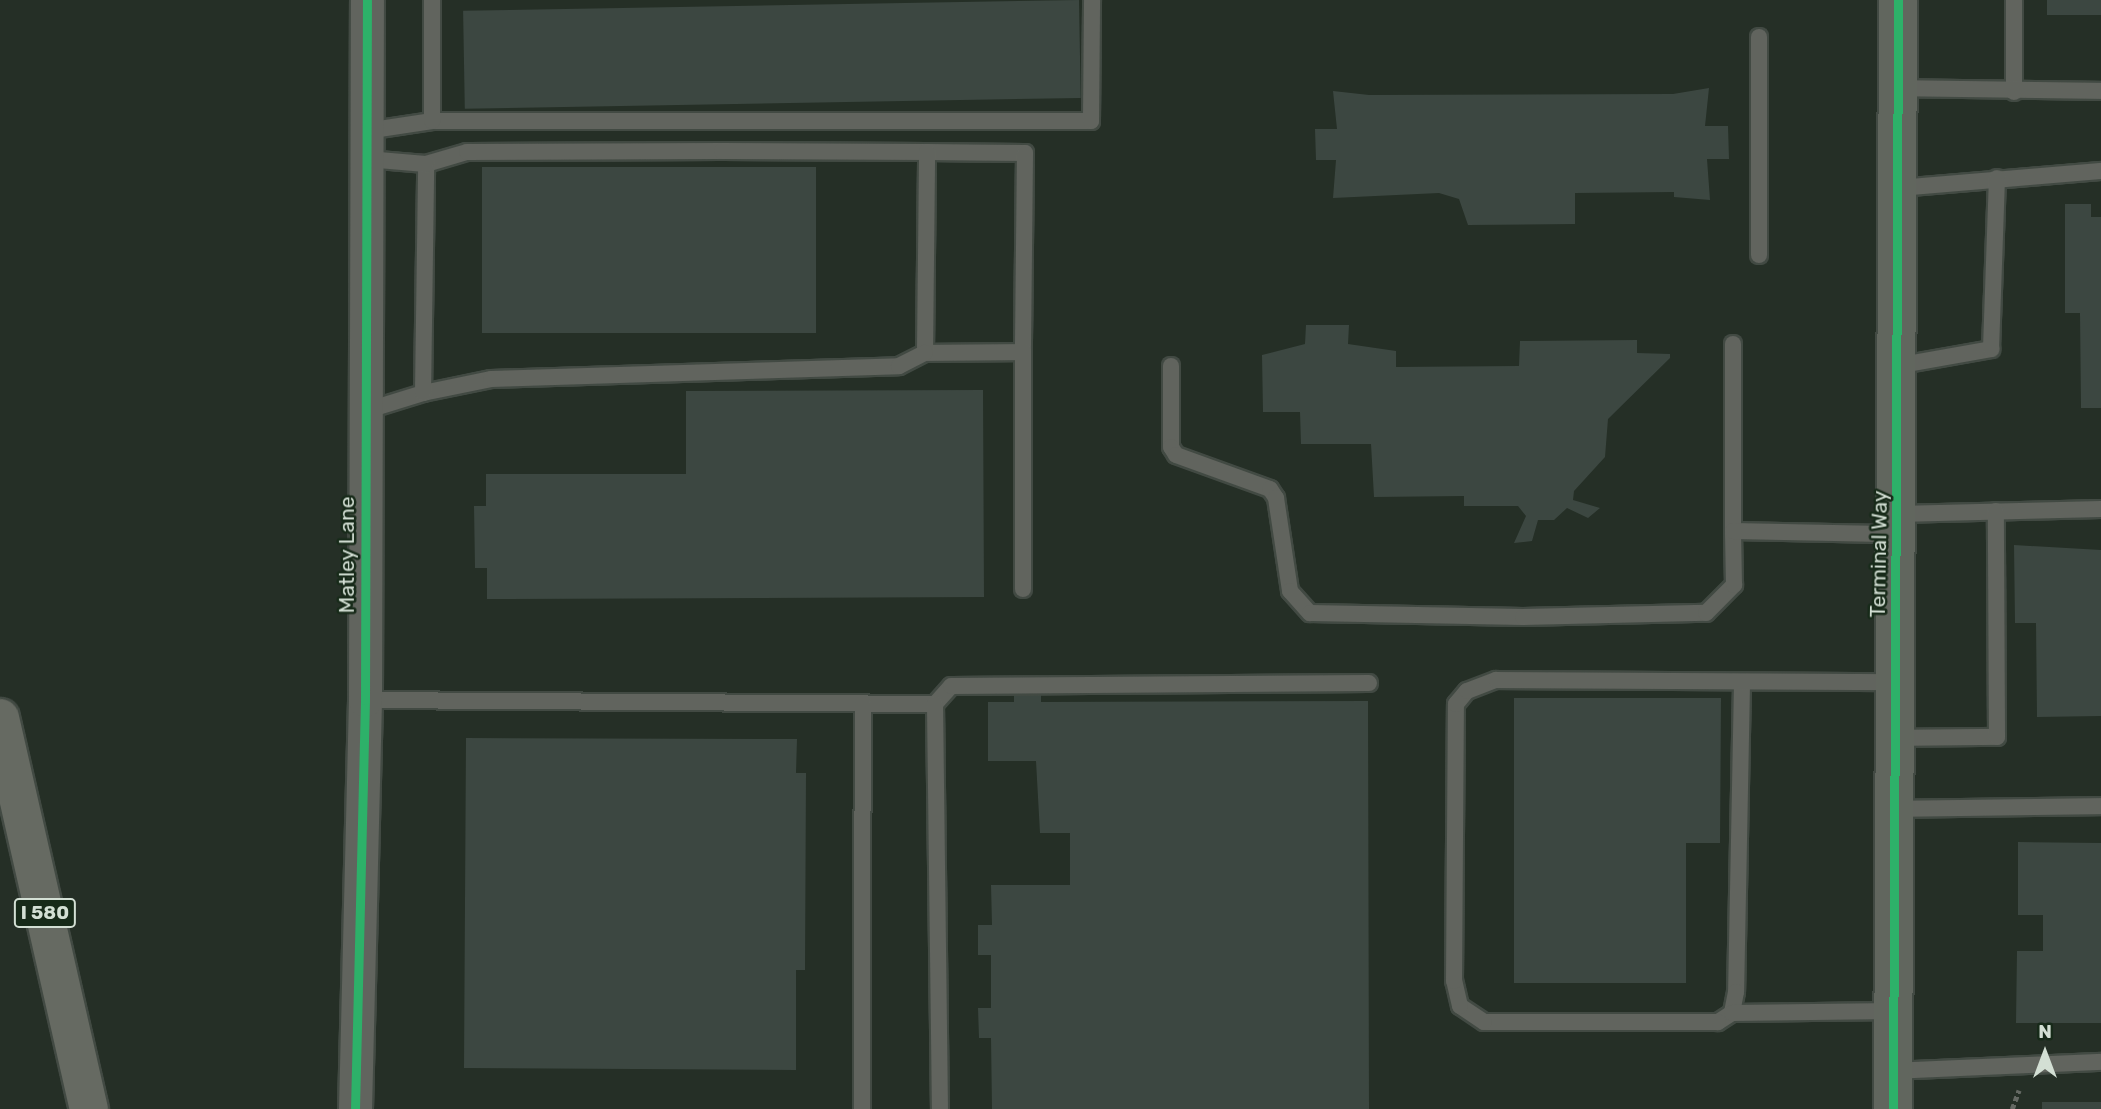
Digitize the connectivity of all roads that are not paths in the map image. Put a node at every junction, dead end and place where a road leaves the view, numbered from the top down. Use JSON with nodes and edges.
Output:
{"nodes":[{"id":1,"x":366,"y":0,"type":"edge"},
{"id":2,"x":432,"y":0,"type":"edge"},
{"id":3,"x":1092,"y":0,"type":"edge"},
{"id":4,"x":1898,"y":0,"type":"edge"},
{"id":5,"x":2014,"y":0,"type":"edge"},
{"id":6,"x":1759,"y":37,"type":"dead end"},
{"id":7,"x":1897,"y":88,"type":"junction"},
{"id":8,"x":2101,"y":91,"type":"edge"},
{"id":9,"x":2014,"y":92,"type":"junction"},
{"id":10,"x":432,"y":121,"type":"junction"},
{"id":11,"x":366,"y":145,"type":"junction"},
{"id":12,"x":927,"y":152,"type":"junction"},
{"id":13,"x":426,"y":164,"type":"junction"},
{"id":14,"x":2101,"y":171,"type":"edge"},
{"id":15,"x":1997,"y":178,"type":"junction"},
{"id":16,"x":1895,"y":188,"type":"junction"},
{"id":17,"x":1759,"y":255,"type":"dead end"},
{"id":18,"x":1733,"y":344,"type":"dead end"},
{"id":19,"x":1023,"y":352,"type":"junction"},
{"id":20,"x":925,"y":353,"type":"junction"},
{"id":21,"x":1171,"y":366,"type":"dead end"},
{"id":22,"x":1896,"y":366,"type":"junction"},
{"id":23,"x":423,"y":393,"type":"junction"},
{"id":24,"x":365,"y":411,"type":"junction"},
{"id":25,"x":2101,"y":509,"type":"edge"},
{"id":26,"x":1996,"y":511,"type":"junction"},
{"id":27,"x":1897,"y":524,"type":"junction"},
{"id":28,"x":1733,"y":531,"type":"junction"},
{"id":29,"x":1023,"y":589,"type":"dead end"},
{"id":30,"x":1894,"y":682,"type":"junction"},
{"id":31,"x":1369,"y":683,"type":"dead end"},
{"id":32,"x":1742,"y":684,"type":"junction"},
{"id":33,"x":365,"y":700,"type":"junction"},
{"id":34,"x":863,"y":703,"type":"junction"},
{"id":35,"x":935,"y":704,"type":"junction"},
{"id":36,"x":0,"y":718,"type":"edge"},
{"id":37,"x":1894,"y":738,"type":"junction"},
{"id":38,"x":2101,"y":806,"type":"edge"},
{"id":39,"x":1894,"y":808,"type":"junction"},
{"id":40,"x":1894,"y":1011,"type":"junction"},
{"id":41,"x":1732,"y":1013,"type":"junction"},
{"id":42,"x":2101,"y":1062,"type":"edge"},
{"id":43,"x":1893,"y":1071,"type":"junction"},
{"id":44,"x":89,"y":1109,"type":"edge"},
{"id":45,"x":355,"y":1109,"type":"edge"},
{"id":46,"x":862,"y":1109,"type":"edge"},
{"id":47,"x":940,"y":1109,"type":"edge"},
{"id":48,"x":1893,"y":1109,"type":"edge"}],
"edges":[{"from":1,"to":11,"type":"street","name":"Matley Lane"},
{"from":2,"to":10,"type":"lane"},
{"from":3,"to":10,"type":"lane"},
{"from":4,"to":7,"type":"main road","name":"Terminal Way"},
{"from":5,"to":9,"type":"lane"},
{"from":6,"to":17,"type":"lane"},
{"from":7,"to":9,"type":"lane"},
{"from":7,"to":16,"type":"main road","name":"Terminal Way"},
{"from":8,"to":9,"type":"lane"},
{"from":10,"to":11,"type":"lane"},
{"from":11,"to":13,"type":"lane"},
{"from":11,"to":24,"type":"street","name":"Matley Lane"},
{"from":12,"to":13,"type":"lane"},
{"from":12,"to":19,"type":"lane"},
{"from":12,"to":20,"type":"lane"},
{"from":13,"to":23,"type":"lane"},
{"from":14,"to":15,"type":"lane"},
{"from":15,"to":16,"type":"lane"},
{"from":15,"to":22,"type":"lane"},
{"from":16,"to":22,"type":"main road","name":"Terminal Way"},
{"from":18,"to":28,"type":"lane"},
{"from":19,"to":20,"type":"lane"},
{"from":19,"to":29,"type":"lane"},
{"from":20,"to":23,"type":"lane"},
{"from":21,"to":28,"type":"lane"},
{"from":22,"to":27,"type":"main road","name":"Terminal Way"},
{"from":23,"to":24,"type":"lane"},
{"from":24,"to":33,"type":"street","name":"Matley Lane"},
{"from":25,"to":26,"type":"lane"},
{"from":26,"to":27,"type":"lane"},
{"from":26,"to":37,"type":"lane"},
{"from":27,"to":28,"type":"lane"},
{"from":27,"to":30,"type":"main road","name":"Terminal Way"},
{"from":30,"to":32,"type":"lane"},
{"from":30,"to":37,"type":"main road","name":"Terminal Way"},
{"from":31,"to":35,"type":"lane"},
{"from":32,"to":41,"type":"lane"},
{"from":32,"to":41,"type":"lane"},
{"from":33,"to":34,"type":"lane"},
{"from":33,"to":45,"type":"street","name":"Matley Lane"},
{"from":34,"to":35,"type":"lane"},
{"from":34,"to":46,"type":"lane"},
{"from":35,"to":47,"type":"lane"},
{"from":36,"to":44,"type":"highway","number":"I 580"},
{"from":37,"to":39,"type":"main road","name":"Terminal Way"},
{"from":38,"to":39,"type":"lane"},
{"from":39,"to":40,"type":"main road","name":"Terminal Way"},
{"from":40,"to":41,"type":"lane"},
{"from":40,"to":43,"type":"main road","name":"Terminal Way"},
{"from":42,"to":43,"type":"lane"},
{"from":43,"to":48,"type":"main road","name":"Terminal Way"}]}
